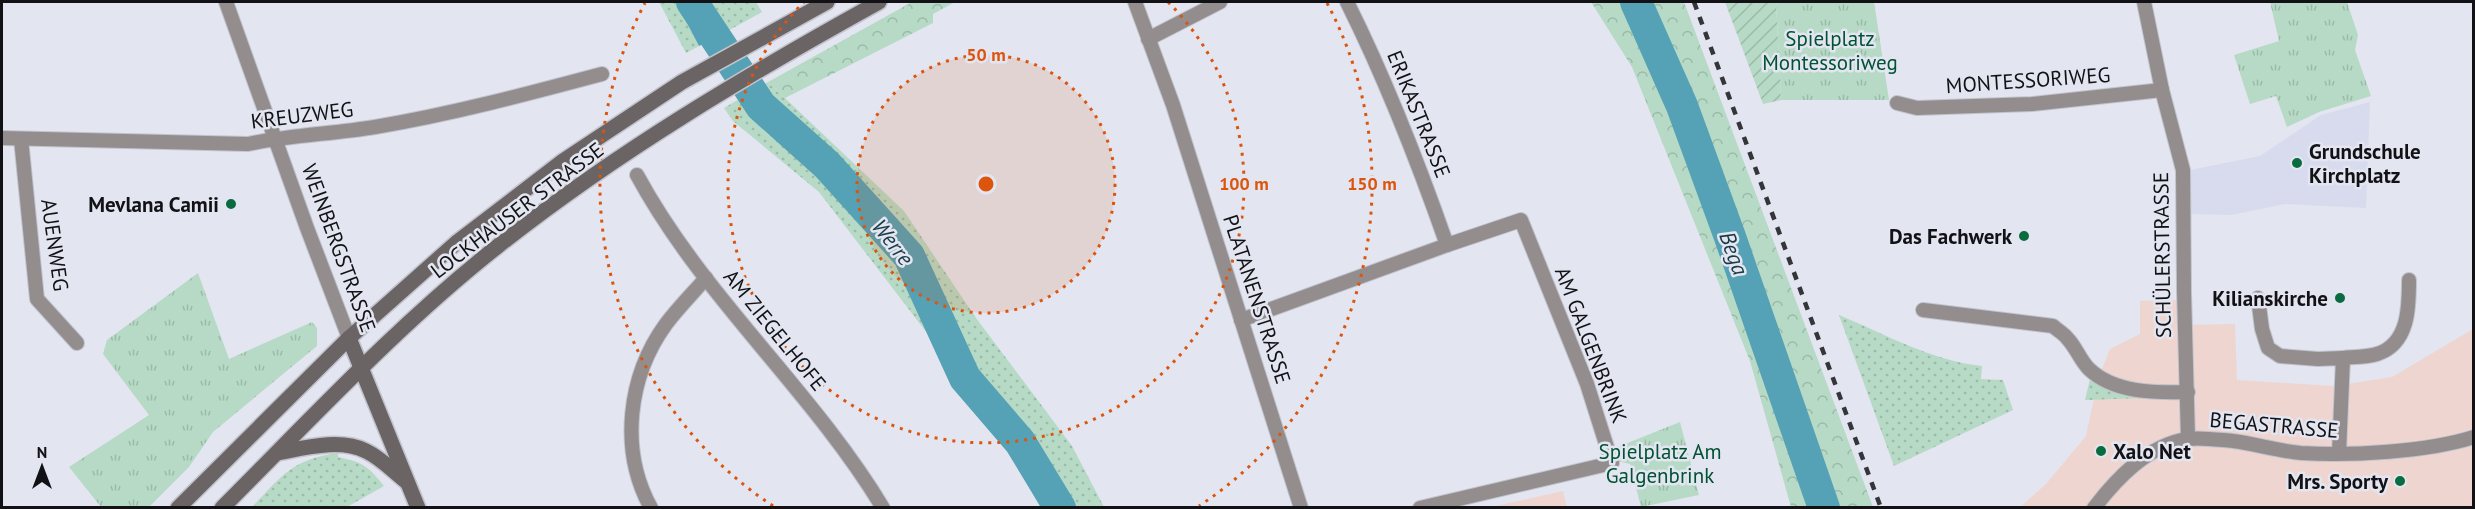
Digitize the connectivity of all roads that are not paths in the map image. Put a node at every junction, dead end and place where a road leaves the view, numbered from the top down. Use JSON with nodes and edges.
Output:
{"nodes":[{"id":1,"x":226,"y":2,"type":"edge"},
{"id":2,"x":827,"y":2,"type":"edge"},
{"id":3,"x":879,"y":2,"type":"edge"},
{"id":4,"x":1135,"y":2,"type":"edge"},
{"id":5,"x":1220,"y":2,"type":"edge"},
{"id":6,"x":1347,"y":2,"type":"edge"},
{"id":7,"x":2144,"y":2,"type":"edge"},
{"id":8,"x":1148,"y":39,"type":"junction"},
{"id":9,"x":602,"y":74,"type":"dead end"},
{"id":10,"x":2162,"y":90,"type":"junction"},
{"id":11,"x":1897,"y":103,"type":"dead end"},
{"id":12,"x":2,"y":138,"type":"edge"},
{"id":13,"x":277,"y":138,"type":"junction"},
{"id":14,"x":21,"y":139,"type":"junction"},
{"id":15,"x":637,"y":175,"type":"dead end"},
{"id":16,"x":1447,"y":245,"type":"junction"},
{"id":17,"x":706,"y":278,"type":"junction"},
{"id":18,"x":2409,"y":280,"type":"dead end"},
{"id":19,"x":2258,"y":298,"type":"dead end"},
{"id":20,"x":1923,"y":310,"type":"dead end"},
{"id":21,"x":1241,"y":320,"type":"junction"},
{"id":22,"x":349,"y":338,"type":"junction"},
{"id":23,"x":77,"y":343,"type":"dead end"},
{"id":24,"x":2343,"y":358,"type":"junction"},
{"id":25,"x":362,"y":368,"type":"junction"},
{"id":26,"x":2188,"y":392,"type":"junction"},
{"id":27,"x":2474,"y":437,"type":"edge"},
{"id":28,"x":2188,"y":439,"type":"junction"},
{"id":29,"x":278,"y":453,"type":"junction"},
{"id":30,"x":2339,"y":453,"type":"junction"},
{"id":31,"x":408,"y":483,"type":"junction"},
{"id":32,"x":1448,"y":505,"type":"edge"},
{"id":33,"x":178,"y":507,"type":"edge"},
{"id":34,"x":222,"y":507,"type":"edge"},
{"id":35,"x":417,"y":507,"type":"edge"},
{"id":36,"x":651,"y":507,"type":"edge"},
{"id":37,"x":883,"y":507,"type":"edge"},
{"id":38,"x":1301,"y":507,"type":"edge"},
{"id":39,"x":1420,"y":507,"type":"edge"},
{"id":40,"x":2094,"y":507,"type":"edge"}],
"edges":[{"from":1,"to":13,"type":"street","name":"WEINBERGSTRASSE"},
{"from":2,"to":22,"type":"main road","name":"LOCKHAUSER STRASSE"},
{"from":3,"to":25,"type":"main road","name":"LOCKHAUSER STRASSE"},
{"from":4,"to":8,"type":"street","name":"PLATANENSTRASSE"},
{"from":5,"to":8,"type":"street"},
{"from":6,"to":16,"type":"street","name":"ERIKASTRASSE"},
{"from":7,"to":10,"type":"street","name":"SCHÜLERSTRASSE"},
{"from":8,"to":21,"type":"street","name":"PLATANENSTRASSE"},
{"from":9,"to":13,"type":"street","name":"KREUZWEG"},
{"from":10,"to":11,"type":"street","name":"MONTESSORIWEG"},
{"from":10,"to":26,"type":"street","name":"SCHÜLERSTRASSE"},
{"from":12,"to":14,"type":"street","name":"KREUZWEG"},
{"from":13,"to":14,"type":"street","name":"KREUZWEG"},
{"from":13,"to":22,"type":"street","name":"WEINBERGSTRASSE"},
{"from":14,"to":23,"type":"street","name":"AUENWEG"},
{"from":15,"to":17,"type":"street","name":"AM ZIEGELHOFE"},
{"from":16,"to":21,"type":"street"},
{"from":16,"to":32,"type":"street","name":"AM GALGENBRINK"},
{"from":17,"to":36,"type":"street"},
{"from":17,"to":37,"type":"street","name":"AM ZIEGELHOFE"},
{"from":18,"to":24,"type":"street"},
{"from":19,"to":24,"type":"street"},
{"from":20,"to":26,"type":"street"},
{"from":21,"to":38,"type":"street","name":"PLATANENSTRASSE"},
{"from":22,"to":25,"type":"main road","name":"WEINBERGSTRASSE"},
{"from":22,"to":33,"type":"main road","name":"LOCKHAUSER STRASSE"},
{"from":24,"to":30,"type":"street"},
{"from":25,"to":29,"type":"main road","name":"LOCKHAUSER STRASSE"},
{"from":25,"to":31,"type":"main road","name":"WEINBERGSTRASSE"},
{"from":26,"to":28,"type":"street","name":"SCHÜLERSTRASSE"},
{"from":27,"to":30,"type":"street","name":"BEGASTRASSE"},
{"from":28,"to":30,"type":"street","name":"BEGASTRASSE"},
{"from":28,"to":40,"type":"street","name":"BEGASTRASSE"},
{"from":29,"to":31,"type":"main road"},
{"from":29,"to":34,"type":"main road","name":"LOCKHAUSER STRASSE"},
{"from":31,"to":35,"type":"main road","name":"WEINBERGSTRASSE"},
{"from":32,"to":39,"type":"street"}]}
